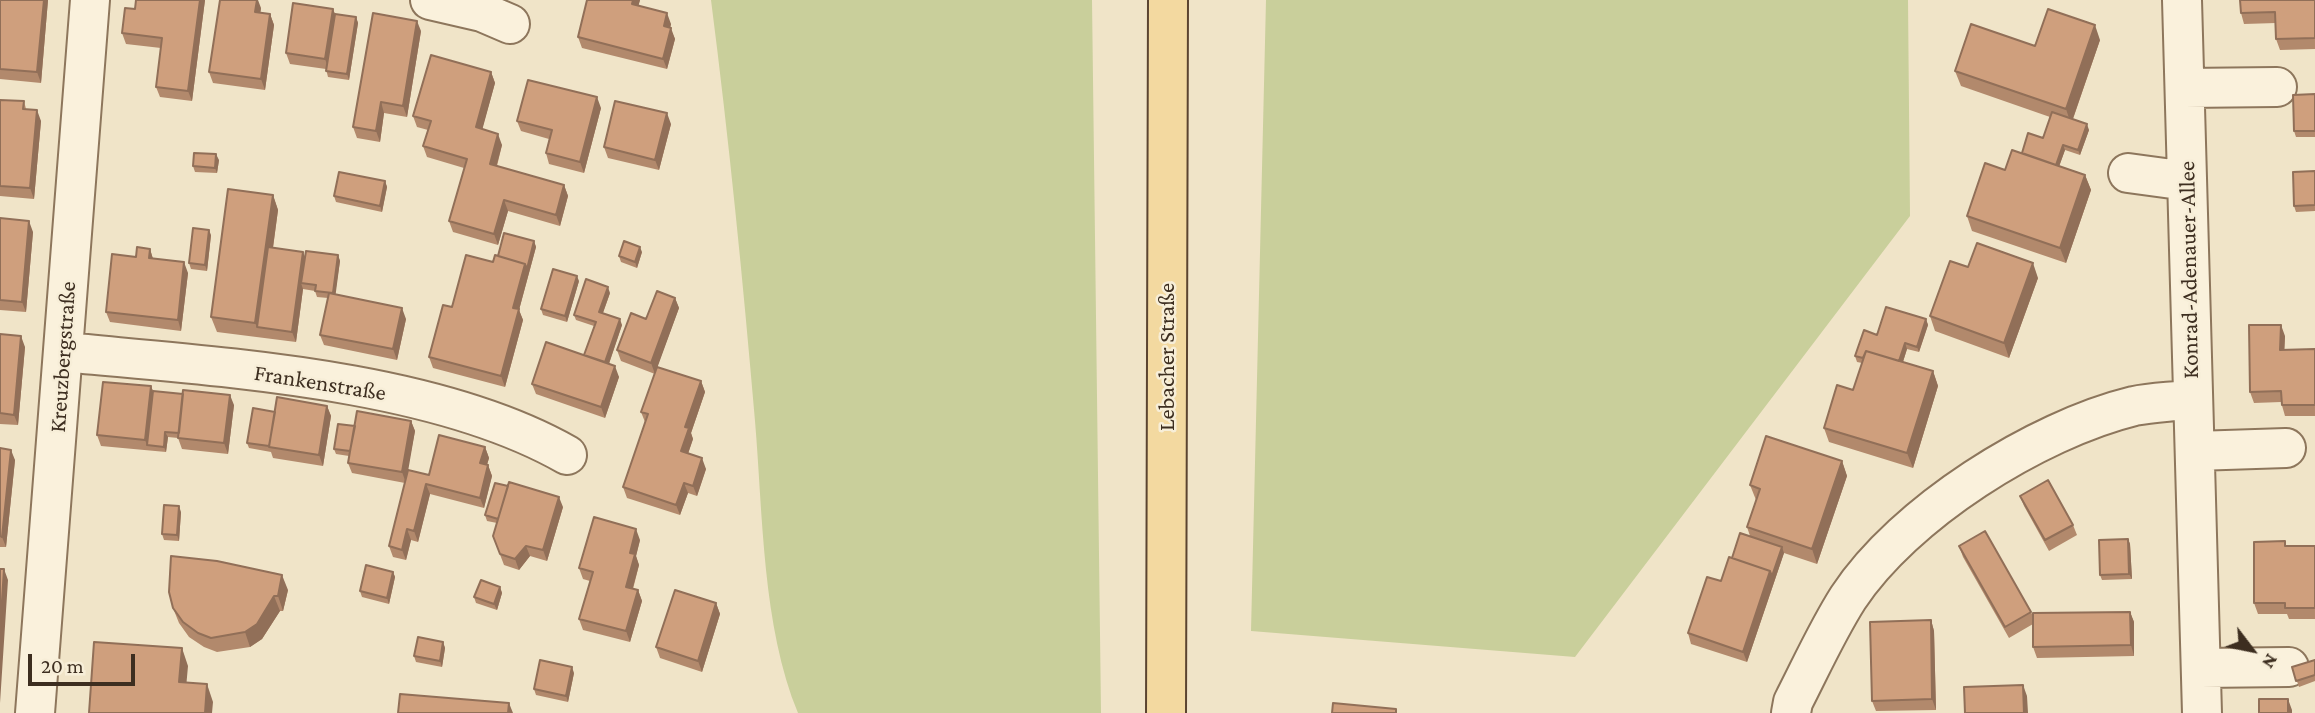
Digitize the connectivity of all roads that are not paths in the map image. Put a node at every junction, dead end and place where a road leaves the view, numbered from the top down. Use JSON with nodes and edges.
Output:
{"nodes":[{"id":1,"x":90,"y":0,"type":"edge"},
{"id":2,"x":430,"y":0,"type":"edge"},
{"id":3,"x":1168,"y":0,"type":"edge"},
{"id":4,"x":2182,"y":0,"type":"edge"},
{"id":5,"x":510,"y":24,"type":"dead end"},
{"id":6,"x":2277,"y":87,"type":"dead end"},
{"id":7,"x":2185,"y":89,"type":"junction"},
{"id":8,"x":2128,"y":173,"type":"dead end"},
{"id":9,"x":2187,"y":181,"type":"junction"},
{"id":10,"x":64,"y":352,"type":"junction"},
{"id":11,"x":2193,"y":399,"type":"junction"},
{"id":12,"x":2286,"y":448,"type":"dead end"},
{"id":13,"x":2195,"y":451,"type":"junction"},
{"id":14,"x":568,"y":455,"type":"dead end"},
{"id":15,"x":2288,"y":667,"type":"dead end"},
{"id":16,"x":2201,"y":668,"type":"junction"},
{"id":17,"x":35,"y":713,"type":"edge"},
{"id":18,"x":1166,"y":713,"type":"edge"},
{"id":19,"x":1791,"y":713,"type":"edge"},
{"id":20,"x":2202,"y":713,"type":"edge"}],
"edges":[{"from":1,"to":10,"type":"street","name":"Kreuzbergstraße"},
{"from":2,"to":5,"type":"street"},
{"from":3,"to":18,"type":"main road","name":"Lebacher Straße"},
{"from":4,"to":7,"type":"street","name":"Konrad-Adenauer-Allee"},
{"from":6,"to":7,"type":"street"},
{"from":7,"to":9,"type":"street","name":"Konrad-Adenauer-Allee"},
{"from":8,"to":9,"type":"street"},
{"from":9,"to":11,"type":"street","name":"Konrad-Adenauer-Allee"},
{"from":10,"to":14,"type":"street","name":"Frankenstraße"},
{"from":10,"to":17,"type":"street","name":"Kreuzbergstraße"},
{"from":11,"to":13,"type":"street","name":"Konrad-Adenauer-Allee"},
{"from":11,"to":19,"type":"street"},
{"from":12,"to":13,"type":"street"},
{"from":13,"to":16,"type":"street","name":"Konrad-Adenauer-Allee"},
{"from":15,"to":16,"type":"street"},
{"from":16,"to":20,"type":"street","name":"Konrad-Adenauer-Allee"}]}
